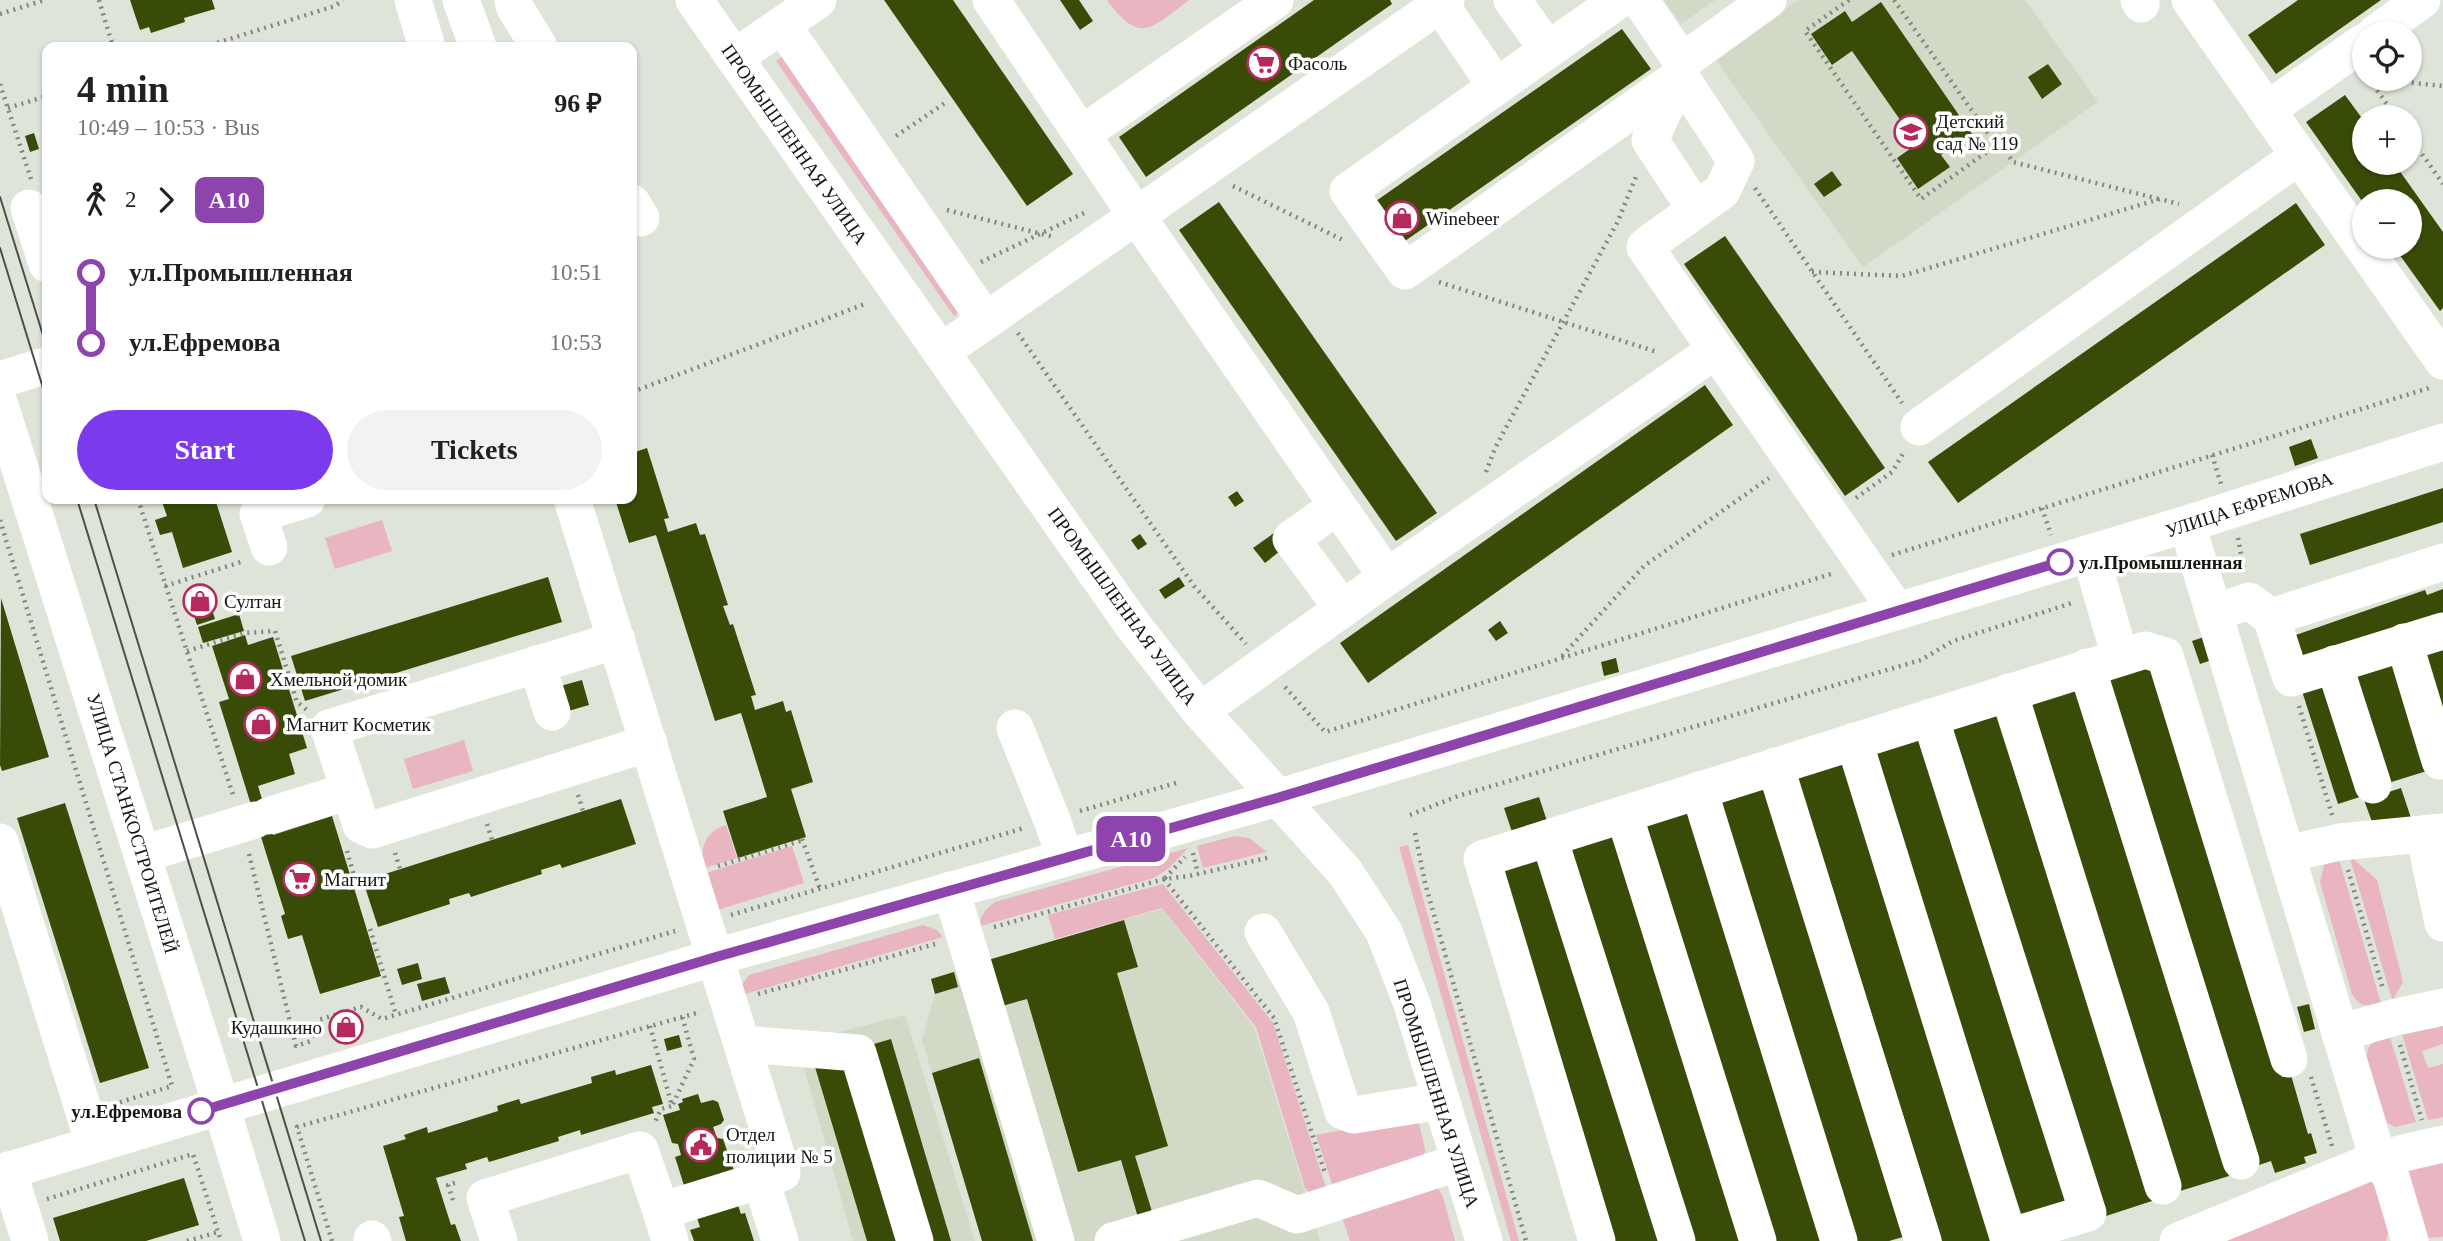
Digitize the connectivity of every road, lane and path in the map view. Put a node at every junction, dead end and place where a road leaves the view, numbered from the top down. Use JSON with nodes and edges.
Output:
{"nodes":[{"id":1,"x":45,"y":0,"type":"edge"},
{"id":2,"x":99,"y":0,"type":"edge"},
{"id":3,"x":344,"y":0,"type":"edge"},
{"id":4,"x":461,"y":0,"type":"edge"},
{"id":5,"x":513,"y":0,"type":"edge"},
{"id":6,"x":694,"y":0,"type":"edge"},
{"id":7,"x":818,"y":0,"type":"edge"},
{"id":8,"x":991,"y":0,"type":"edge"},
{"id":9,"x":1275,"y":0,"type":"edge"},
{"id":10,"x":1512,"y":0,"type":"edge"},
{"id":11,"x":1619,"y":0,"type":"edge"},
{"id":12,"x":1640,"y":0,"type":"edge"},
{"id":13,"x":1768,"y":0,"type":"edge"},
{"id":14,"x":1849,"y":0,"type":"edge"},
{"id":15,"x":1894,"y":0,"type":"edge"},
{"id":16,"x":2190,"y":0,"type":"edge"},
{"id":17,"x":2422,"y":0,"type":"edge"},
{"id":18,"x":1433,"y":4,"type":"edge"},
{"id":19,"x":0,"y":14,"type":"edge"},
{"id":20,"x":2393,"y":21,"type":"edge"},
{"id":21,"x":782,"y":25,"type":"junction"},
{"id":22,"x":112,"y":42,"type":"edge"},
{"id":23,"x":220,"y":42,"type":"edge"},
{"id":24,"x":476,"y":42,"type":"edge"},
{"id":25,"x":536,"y":42,"type":"edge"},
{"id":26,"x":1548,"y":50,"type":"junction"},
{"id":27,"x":2352,"y":50,"type":"edge"},
{"id":28,"x":734,"y":58,"type":"junction"},
{"id":29,"x":1681,"y":69,"type":"junction"},
{"id":30,"x":0,"y":84,"type":"edge"},
{"id":31,"x":2422,"y":84,"type":"edge"},
{"id":32,"x":1496,"y":86,"type":"junction"},
{"id":33,"x":2443,"y":86,"type":"edge"},
{"id":34,"x":42,"y":98,"type":"edge"},
{"id":35,"x":948,"y":101,"type":"dead end"},
{"id":36,"x":8,"y":108,"type":"junction"},
{"id":37,"x":2267,"y":110,"type":"junction"},
{"id":38,"x":1082,"y":134,"type":"junction"},
{"id":39,"x":1650,"y":140,"type":"junction"},
{"id":40,"x":886,"y":142,"type":"dead end"},
{"id":41,"x":1998,"y":144,"type":"junction"},
{"id":42,"x":2422,"y":154,"type":"edge"},
{"id":43,"x":2300,"y":156,"type":"junction"},
{"id":44,"x":1737,"y":161,"type":"junction"},
{"id":45,"x":1201,"y":170,"type":"junction"},
{"id":46,"x":2443,"y":184,"type":"edge"},
{"id":47,"x":2160,"y":199,"type":"junction"},
{"id":48,"x":1129,"y":204,"type":"junction"},
{"id":49,"x":30,"y":206,"type":"edge"},
{"id":50,"x":942,"y":208,"type":"dead end"},
{"id":51,"x":1696,"y":210,"type":"junction"},
{"id":52,"x":2217,"y":215,"type":"junction"},
{"id":53,"x":1041,"y":233,"type":"junction"},
{"id":54,"x":1092,"y":246,"type":"junction"},
{"id":55,"x":42,"y":247,"type":"edge"},
{"id":56,"x":1357,"y":247,"type":"dead end"},
{"id":57,"x":972,"y":267,"type":"dead end"},
{"id":58,"x":1405,"y":271,"type":"junction"},
{"id":59,"x":1812,"y":272,"type":"junction"},
{"id":60,"x":865,"y":304,"type":"dead end"},
{"id":61,"x":994,"y":315,"type":"junction"},
{"id":62,"x":1563,"y":322,"type":"junction"},
{"id":63,"x":942,"y":352,"type":"junction"},
{"id":64,"x":1705,"y":357,"type":"junction"},
{"id":65,"x":2443,"y":361,"type":"edge"},
{"id":66,"x":42,"y":367,"type":"edge"},
{"id":67,"x":0,"y":380,"type":"edge"},
{"id":68,"x":637,"y":390,"type":"edge"},
{"id":69,"x":0,"y":405,"type":"edge"},
{"id":70,"x":1919,"y":427,"type":"junction"},
{"id":71,"x":2443,"y":442,"type":"edge"},
{"id":72,"x":2212,"y":455,"type":"dead end"},
{"id":73,"x":1793,"y":461,"type":"junction"},
{"id":74,"x":2224,"y":492,"type":"dead end"},
{"id":75,"x":1848,"y":503,"type":"dead end"},
{"id":76,"x":140,"y":504,"type":"edge"},
{"id":77,"x":291,"y":504,"type":"edge"},
{"id":78,"x":574,"y":504,"type":"edge"},
{"id":79,"x":2042,"y":508,"type":"dead end"},
{"id":80,"x":1322,"y":517,"type":"dead end"},
{"id":81,"x":0,"y":520,"type":"edge"},
{"id":82,"x":1467,"y":521,"type":"junction"},
{"id":83,"x":2187,"y":524,"type":"junction"},
{"id":84,"x":2054,"y":543,"type":"dead end"},
{"id":85,"x":255,"y":548,"type":"joint"},
{"id":86,"x":2090,"y":553,"type":"junction"},
{"id":87,"x":2443,"y":562,"type":"edge"},
{"id":88,"x":1387,"y":577,"type":"junction"},
{"id":89,"x":165,"y":586,"type":"junction"},
{"id":90,"x":2072,"y":603,"type":"dead end"},
{"id":91,"x":1343,"y":608,"type":"junction"},
{"id":92,"x":1897,"y":611,"type":"junction"},
{"id":93,"x":2214,"y":613,"type":"junction"},
{"id":94,"x":2271,"y":617,"type":"junction"},
{"id":95,"x":2443,"y":631,"type":"edge"},
{"id":96,"x":617,"y":640,"type":"junction"},
{"id":97,"x":2404,"y":642,"type":"junction"},
{"id":98,"x":187,"y":651,"type":"junction"},
{"id":99,"x":1560,"y":658,"type":"dead end"},
{"id":100,"x":2103,"y":662,"type":"junction"},
{"id":101,"x":537,"y":664,"type":"junction"},
{"id":102,"x":1265,"y":664,"type":"junction"},
{"id":103,"x":2334,"y":664,"type":"junction"},
{"id":104,"x":2291,"y":678,"type":"junction"},
{"id":105,"x":2009,"y":692,"type":"junction"},
{"id":106,"x":2238,"y":695,"type":"junction"},
{"id":107,"x":1200,"y":711,"type":"junction"},
{"id":108,"x":552,"y":712,"type":"dead end"},
{"id":109,"x":1930,"y":717,"type":"junction"},
{"id":110,"x":329,"y":728,"type":"junction"},
{"id":111,"x":1015,"y":728,"type":"dead end"},
{"id":112,"x":1325,"y":732,"type":"dead end"},
{"id":113,"x":1854,"y":741,"type":"junction"},
{"id":114,"x":649,"y":743,"type":"junction"},
{"id":115,"x":2440,"y":761,"type":"dead end"},
{"id":116,"x":1775,"y":766,"type":"junction"},
{"id":117,"x":2373,"y":785,"type":"dead end"},
{"id":118,"x":1699,"y":790,"type":"junction"},
{"id":119,"x":349,"y":791,"type":"junction"},
{"id":120,"x":1277,"y":798,"type":"junction"},
{"id":121,"x":1624,"y":814,"type":"junction"},
{"id":122,"x":1410,"y":815,"type":"dead end"},
{"id":123,"x":255,"y":820,"type":"junction"},
{"id":124,"x":1415,"y":833,"type":"dead end"},
{"id":125,"x":2433,"y":833,"type":"edge"},
{"id":126,"x":1549,"y":838,"type":"junction"},
{"id":127,"x":0,"y":842,"type":"edge"},
{"id":128,"x":2340,"y":842,"type":"junction"},
{"id":129,"x":357,"y":845,"type":"dead end"},
{"id":130,"x":346,"y":849,"type":"dead end"},
{"id":131,"x":143,"y":854,"type":"junction"},
{"id":132,"x":2286,"y":855,"type":"junction"},
{"id":133,"x":1271,"y":857,"type":"dead end"},
{"id":134,"x":1065,"y":858,"type":"junction"},
{"id":135,"x":869,"y":874,"type":"dead end"},
{"id":136,"x":1198,"y":874,"type":"junction"},
{"id":137,"x":691,"y":875,"type":"junction"},
{"id":138,"x":1164,"y":879,"type":"junction"},
{"id":139,"x":820,"y":888,"type":"junction"},
{"id":140,"x":951,"y":890,"type":"junction"},
{"id":141,"x":705,"y":923,"type":"junction"},
{"id":142,"x":2443,"y":923,"type":"edge"},
{"id":143,"x":370,"y":929,"type":"dead end"},
{"id":144,"x":1263,"y":932,"type":"dead end"},
{"id":145,"x":716,"y":957,"type":"junction"},
{"id":146,"x":2443,"y":1007,"type":"edge"},
{"id":147,"x":396,"y":1015,"type":"junction"},
{"id":148,"x":682,"y":1016,"type":"dead end"},
{"id":149,"x":2392,"y":1018,"type":"junction"},
{"id":150,"x":650,"y":1026,"type":"dead end"},
{"id":151,"x":2340,"y":1033,"type":"junction"},
{"id":152,"x":743,"y":1044,"type":"junction"},
{"id":153,"x":2289,"y":1059,"type":"joint"},
{"id":154,"x":172,"y":1086,"type":"dead end"},
{"id":155,"x":1441,"y":1101,"type":"junction"},
{"id":156,"x":221,"y":1105,"type":"junction"},
{"id":157,"x":673,"y":1106,"type":"junction"},
{"id":158,"x":297,"y":1127,"type":"dead end"},
{"id":159,"x":651,"y":1129,"type":"dead end"},
{"id":160,"x":2433,"y":1135,"type":"edge"},
{"id":161,"x":94,"y":1144,"type":"junction"},
{"id":162,"x":2378,"y":1159,"type":"junction"},
{"id":163,"x":2241,"y":1161,"type":"dead end"},
{"id":164,"x":1460,"y":1162,"type":"junction"},
{"id":165,"x":4,"y":1172,"type":"edge"},
{"id":166,"x":2340,"y":1174,"type":"junction"},
{"id":167,"x":761,"y":1180,"type":"junction"},
{"id":168,"x":2163,"y":1186,"type":"dead end"},
{"id":169,"x":1335,"y":1203,"type":"junction"},
{"id":170,"x":25,"y":1224,"type":"edge"},
{"id":171,"x":665,"y":1226,"type":"edge"},
{"id":172,"x":1301,"y":1228,"type":"edge"},
{"id":173,"x":218,"y":1232,"type":"junction"},
{"id":174,"x":2178,"y":1240,"type":"edge"},
{"id":175,"x":187,"y":1241,"type":"edge"},
{"id":176,"x":221,"y":1241,"type":"edge"},
{"id":177,"x":262,"y":1241,"type":"edge"},
{"id":178,"x":332,"y":1241,"type":"edge"},
{"id":179,"x":499,"y":1241,"type":"edge"},
{"id":180,"x":780,"y":1241,"type":"edge"},
{"id":181,"x":915,"y":1241,"type":"edge"},
{"id":182,"x":1056,"y":1241,"type":"edge"},
{"id":183,"x":1113,"y":1241,"type":"edge"},
{"id":184,"x":1483,"y":1241,"type":"edge"},
{"id":185,"x":1526,"y":1241,"type":"edge"},
{"id":186,"x":1597,"y":1241,"type":"edge"},
{"id":187,"x":1677,"y":1241,"type":"edge"},
{"id":188,"x":1758,"y":1241,"type":"edge"},
{"id":189,"x":1839,"y":1241,"type":"edge"},
{"id":190,"x":1923,"y":1241,"type":"edge"},
{"id":191,"x":2410,"y":1241,"type":"edge"}],
"edges":[{"from":1,"to":19,"type":"path"},
{"from":2,"to":22,"type":"path"},
{"from":3,"to":23,"type":"path"},
{"from":4,"to":24,"type":"street"},
{"from":5,"to":25,"type":"street"},
{"from":6,"to":28,"type":"street","name":"ПРОМЫШЛЕННАЯ УЛИЦА"},
{"from":7,"to":21,"type":"street"},
{"from":8,"to":38,"type":"street"},
{"from":9,"to":38,"type":"street"},
{"from":10,"to":26,"type":"street"},
{"from":11,"to":26,"type":"street"},
{"from":12,"to":29,"type":"street"},
{"from":13,"to":29,"type":"street"},
{"from":14,"to":41,"type":"path"},
{"from":15,"to":41,"type":"path"},
{"from":16,"to":37,"type":"street"},
{"from":17,"to":20,"type":"street"},
{"from":18,"to":32,"type":"street"},
{"from":18,"to":45,"type":"street"},
{"from":21,"to":28,"type":"street"},
{"from":21,"to":61,"type":"street"},
{"from":26,"to":32,"type":"street"},
{"from":27,"to":37,"type":"street"},
{"from":28,"to":63,"type":"street","name":"ПРОМЫШЛЕННАЯ УЛИЦА"},
{"from":29,"to":39,"type":"street"},
{"from":29,"to":44,"type":"street"},
{"from":29,"to":58,"type":"street"},
{"from":30,"to":36,"type":"path"},
{"from":31,"to":33,"type":"path"},
{"from":32,"to":58,"type":"street"},
{"from":34,"to":36,"type":"path"},
{"from":35,"to":40,"type":"path"},
{"from":36,"to":49,"type":"path"},
{"from":37,"to":43,"type":"street"},
{"from":38,"to":48,"type":"street"},
{"from":39,"to":51,"type":"street"},
{"from":39,"to":62,"type":"path"},
{"from":41,"to":47,"type":"path"},
{"from":42,"to":46,"type":"path"},
{"from":43,"to":52,"type":"street"},
{"from":43,"to":65,"type":"street"},
{"from":44,"to":51,"type":"street"},
{"from":44,"to":59,"type":"path"},
{"from":45,"to":48,"type":"street"},
{"from":45,"to":56,"type":"path"},
{"from":47,"to":52,"type":"path"},
{"from":47,"to":59,"type":"path"},
{"from":48,"to":53,"type":"path"},
{"from":48,"to":54,"type":"street"},
{"from":48,"to":88,"type":"street"},
{"from":49,"to":55,"type":"street"},
{"from":50,"to":53,"type":"path"},
{"from":51,"to":64,"type":"street"},
{"from":52,"to":70,"type":"street"},
{"from":53,"to":54,"type":"path"},
{"from":53,"to":57,"type":"path"},
{"from":54,"to":61,"type":"street"},
{"from":58,"to":62,"type":"path"},
{"from":59,"to":70,"type":"path"},
{"from":60,"to":68,"type":"path"},
{"from":61,"to":63,"type":"street"},
{"from":61,"to":102,"type":"path"},
{"from":62,"to":64,"type":"path"},
{"from":62,"to":82,"type":"path"},
{"from":63,"to":107,"type":"street","name":"ПРОМЫШЛЕННАЯ УЛИЦА"},
{"from":64,"to":73,"type":"street"},
{"from":64,"to":82,"type":"street"},
{"from":66,"to":67,"type":"street"},
{"from":69,"to":131,"type":"street","name":"УЛИЦА СТАНКОСТРОИТЕЛЕЙ"},
{"from":70,"to":75,"type":"path"},
{"from":71,"to":83,"type":"street","name":"УЛИЦА ЕФРЕМОВА"},
{"from":72,"to":74,"type":"path"},
{"from":73,"to":92,"type":"street"},
{"from":73,"to":99,"type":"path"},
{"from":76,"to":89,"type":"path"},
{"from":77,"to":85,"type":"street"},
{"from":78,"to":96,"type":"street"},
{"from":79,"to":84,"type":"path"},
{"from":80,"to":91,"type":"street"},
{"from":81,"to":154,"type":"path"},
{"from":82,"to":88,"type":"street"},
{"from":83,"to":86,"type":"street","name":"УЛИЦА ЕФРЕМОВА"},
{"from":83,"to":93,"type":"street"},
{"from":85,"to":89,"type":"path"},
{"from":86,"to":92,"type":"street","name":"УЛИЦА ЕФРЕМОВА"},
{"from":86,"to":100,"type":"street"},
{"from":87,"to":94,"type":"street"},
{"from":88,"to":91,"type":"street"},
{"from":89,"to":98,"type":"path"},
{"from":90,"to":122,"type":"path"},
{"from":91,"to":102,"type":"street"},
{"from":92,"to":120,"type":"street","name":"УЛИЦА ЕФРЕМОВА"},
{"from":93,"to":94,"type":"street"},
{"from":93,"to":106,"type":"street"},
{"from":94,"to":104,"type":"street"},
{"from":95,"to":97,"type":"street"},
{"from":96,"to":101,"type":"street"},
{"from":96,"to":114,"type":"street"},
{"from":97,"to":103,"type":"street"},
{"from":97,"to":115,"type":"street"},
{"from":98,"to":110,"type":"path"},
{"from":98,"to":123,"type":"path"},
{"from":100,"to":105,"type":"street"},
{"from":100,"to":153,"type":"street"},
{"from":100,"to":163,"type":"street"},
{"from":101,"to":108,"type":"street"},
{"from":101,"to":110,"type":"street"},
{"from":102,"to":107,"type":"street"},
{"from":102,"to":112,"type":"path"},
{"from":103,"to":104,"type":"street"},
{"from":103,"to":117,"type":"street"},
{"from":104,"to":106,"type":"street"},
{"from":104,"to":128,"type":"path"},
{"from":105,"to":109,"type":"street"},
{"from":105,"to":168,"type":"street"},
{"from":106,"to":132,"type":"street"},
{"from":107,"to":120,"type":"street","name":"ПРОМЫШЛЕННАЯ УЛИЦА"},
{"from":109,"to":113,"type":"street"},
{"from":109,"to":113,"type":"street"},
{"from":110,"to":119,"type":"street"},
{"from":111,"to":134,"type":"street"},
{"from":113,"to":116,"type":"street"},
{"from":114,"to":119,"type":"street"},
{"from":114,"to":137,"type":"street"},
{"from":116,"to":118,"type":"street"},
{"from":116,"to":190,"type":"street"},
{"from":118,"to":121,"type":"street"},
{"from":118,"to":189,"type":"street"},
{"from":119,"to":123,"type":"street"},
{"from":120,"to":134,"type":"street","name":"УЛИЦА ЕФРЕМОВА"},
{"from":120,"to":155,"type":"street","name":"ПРОМЫШЛЕННАЯ УЛИЦА"},
{"from":121,"to":126,"type":"street"},
{"from":121,"to":188,"type":"street"},
{"from":123,"to":131,"type":"street"},
{"from":123,"to":147,"type":"path"},
{"from":124,"to":185,"type":"path"},
{"from":125,"to":128,"type":"street"},
{"from":125,"to":142,"type":"street"},
{"from":126,"to":186,"type":"street"},
{"from":126,"to":187,"type":"street"},
{"from":127,"to":161,"type":"street"},
{"from":128,"to":132,"type":"street"},
{"from":128,"to":149,"type":"path"},
{"from":129,"to":130,"type":"path"},
{"from":131,"to":156,"type":"street","name":"УЛИЦА СТАНКОСТРОИТЕЛЕЙ"},
{"from":132,"to":151,"type":"street"},
{"from":133,"to":136,"type":"path"},
{"from":134,"to":140,"type":"street","name":"УЛИЦА ЕФРЕМОВА"},
{"from":135,"to":139,"type":"path"},
{"from":136,"to":138,"type":"path"},
{"from":136,"to":138,"type":"path"},
{"from":137,"to":139,"type":"path"},
{"from":137,"to":141,"type":"street"},
{"from":138,"to":169,"type":"path"},
{"from":139,"to":141,"type":"path"},
{"from":140,"to":145,"type":"street","name":"УЛИЦА ЕФРЕМОВА"},
{"from":140,"to":182,"type":"street"},
{"from":141,"to":145,"type":"street"},
{"from":141,"to":147,"type":"path"},
{"from":143,"to":147,"type":"path"},
{"from":144,"to":155,"type":"street"},
{"from":145,"to":152,"type":"street"},
{"from":145,"to":156,"type":"street","name":"УЛИЦА ЕФРЕМОВА"},
{"from":146,"to":149,"type":"street"},
{"from":148,"to":157,"type":"path"},
{"from":149,"to":151,"type":"street"},
{"from":149,"to":160,"type":"path"},
{"from":150,"to":157,"type":"path"},
{"from":151,"to":162,"type":"street"},
{"from":152,"to":167,"type":"street"},
{"from":152,"to":181,"type":"street"},
{"from":153,"to":166,"type":"path"},
{"from":155,"to":164,"type":"street","name":"ПРОМЫШЛЕННАЯ УЛИЦА"},
{"from":156,"to":161,"type":"street","name":"УЛИЦА ЕФРЕМОВА"},
{"from":156,"to":177,"type":"street","name":"УЛИЦА СТАНКОСТРОИТЕЛЕЙ"},
{"from":157,"to":159,"type":"path"},
{"from":158,"to":178,"type":"path"},
{"from":160,"to":162,"type":"street"},
{"from":161,"to":165,"type":"street","name":"УЛИЦА ЕФРЕМОВА"},
{"from":162,"to":166,"type":"street"},
{"from":162,"to":191,"type":"street"},
{"from":164,"to":169,"type":"street"},
{"from":164,"to":184,"type":"street","name":"ПРОМЫШЛЕННАЯ УЛИЦА"},
{"from":165,"to":170,"type":"street"},
{"from":166,"to":174,"type":"street"},
{"from":167,"to":171,"type":"street"},
{"from":167,"to":180,"type":"street"},
{"from":169,"to":172,"type":"street"},
{"from":170,"to":173,"type":"path"},
{"from":171,"to":179,"type":"street"},
{"from":172,"to":183,"type":"street"},
{"from":173,"to":175,"type":"path"},
{"from":173,"to":176,"type":"path"}]}
